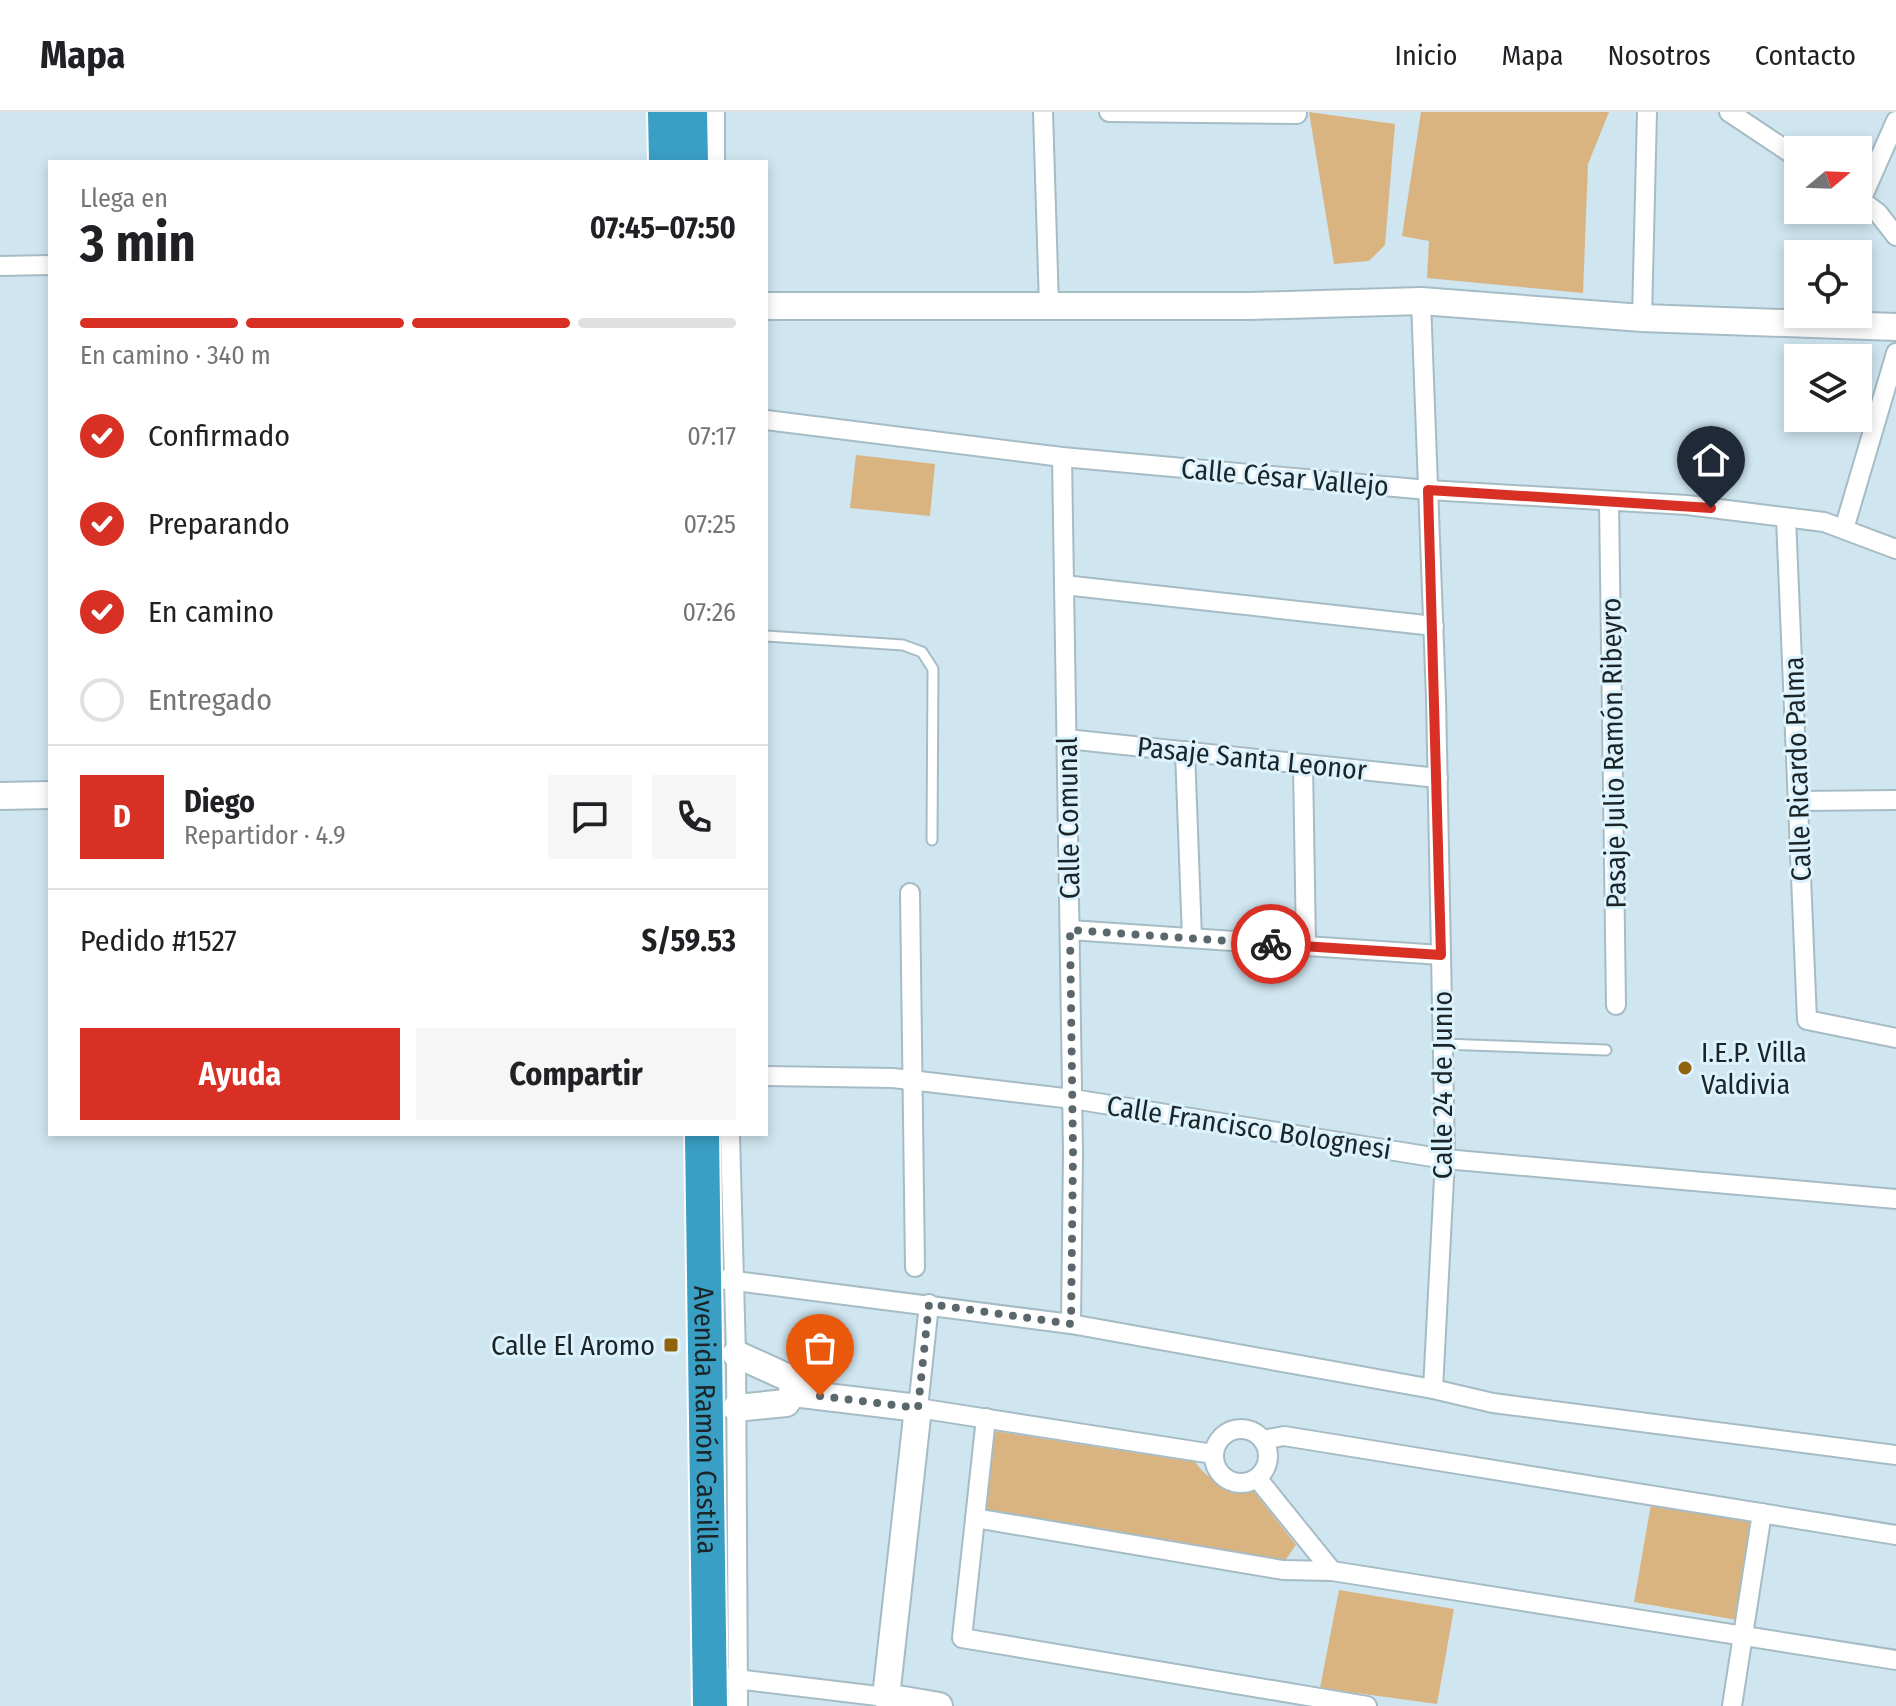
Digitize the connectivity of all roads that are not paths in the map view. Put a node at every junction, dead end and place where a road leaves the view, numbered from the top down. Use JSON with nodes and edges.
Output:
{"nodes":[{"id":1,"x":665,"y":112,"type":"edge"},
{"id":2,"x":690,"y":112,"type":"edge"},
{"id":3,"x":715,"y":112,"type":"edge"},
{"id":4,"x":1043,"y":112,"type":"edge"},
{"id":5,"x":1109,"y":112,"type":"edge"},
{"id":6,"x":1647,"y":112,"type":"edge"},
{"id":7,"x":1729,"y":112,"type":"edge"},
{"id":8,"x":1297,"y":114,"type":"dead end"},
{"id":9,"x":1896,"y":121,"type":"edge"},
{"id":10,"x":1784,"y":149,"type":"edge"},
{"id":11,"x":666,"y":160,"type":"edge"},
{"id":12,"x":691,"y":160,"type":"edge"},
{"id":13,"x":715,"y":160,"type":"edge"},
{"id":14,"x":1872,"y":172,"type":"edge"},
{"id":15,"x":1872,"y":209,"type":"edge"},
{"id":16,"x":1896,"y":236,"type":"edge"},
{"id":17,"x":48,"y":265,"type":"edge"},
{"id":18,"x":0,"y":266,"type":"edge"},
{"id":19,"x":1421,"y":301,"type":"junction"},
{"id":20,"x":768,"y":306,"type":"edge"},
{"id":21,"x":1049,"y":306,"type":"junction"},
{"id":22,"x":1642,"y":318,"type":"junction"},
{"id":23,"x":1896,"y":327,"type":"edge"},
{"id":24,"x":1896,"y":353,"type":"edge"},
{"id":25,"x":768,"y":420,"type":"edge"},
{"id":26,"x":1062,"y":457,"type":"junction"},
{"id":27,"x":1428,"y":490,"type":"junction"},
{"id":28,"x":1609,"y":501,"type":"junction"},
{"id":29,"x":1786,"y":518,"type":"junction"},
{"id":30,"x":1844,"y":529,"type":"junction"},
{"id":31,"x":1896,"y":549,"type":"edge"},
{"id":32,"x":1064,"y":585,"type":"junction"},
{"id":33,"x":1434,"y":626,"type":"junction"},
{"id":34,"x":768,"y":636,"type":"edge"},
{"id":35,"x":1067,"y":739,"type":"junction"},
{"id":36,"x":1185,"y":751,"type":"junction"},
{"id":37,"x":1303,"y":764,"type":"junction"},
{"id":38,"x":1438,"y":778,"type":"junction"},
{"id":39,"x":48,"y":795,"type":"edge"},
{"id":40,"x":0,"y":796,"type":"edge"},
{"id":41,"x":1896,"y":800,"type":"edge"},
{"id":42,"x":1799,"y":801,"type":"junction"},
{"id":43,"x":932,"y":840,"type":"dead end"},
{"id":44,"x":910,"y":893,"type":"dead end"},
{"id":45,"x":1070,"y":930,"type":"junction"},
{"id":46,"x":1192,"y":938,"type":"junction"},
{"id":47,"x":1306,"y":946,"type":"junction"},
{"id":48,"x":1441,"y":955,"type":"junction"},
{"id":49,"x":1616,"y":1005,"type":"dead end"},
{"id":50,"x":1896,"y":1038,"type":"edge"},
{"id":51,"x":1443,"y":1044,"type":"junction"},
{"id":52,"x":1606,"y":1050,"type":"dead end"},
{"id":53,"x":768,"y":1076,"type":"edge"},
{"id":54,"x":912,"y":1080,"type":"junction"},
{"id":55,"x":1073,"y":1099,"type":"junction"},
{"id":56,"x":679,"y":1136,"type":"edge"},
{"id":57,"x":702,"y":1136,"type":"edge"},
{"id":58,"x":730,"y":1136,"type":"edge"},
{"id":59,"x":1445,"y":1159,"type":"junction"},
{"id":60,"x":1896,"y":1199,"type":"edge"},
{"id":61,"x":915,"y":1267,"type":"dead end"},
{"id":62,"x":718,"y":1277,"type":"junction"},
{"id":63,"x":929,"y":1304,"type":"junction"},
{"id":64,"x":1071,"y":1324,"type":"junction"},
{"id":65,"x":736,"y":1354,"type":"junction"},
{"id":66,"x":1433,"y":1389,"type":"junction"},
{"id":67,"x":793,"y":1393,"type":"junction"},
{"id":68,"x":918,"y":1408,"type":"junction"},
{"id":69,"x":722,"y":1409,"type":"junction"},
{"id":70,"x":986,"y":1418,"type":"junction"},
{"id":71,"x":1263,"y":1440,"type":"junction"},
{"id":72,"x":1213,"y":1454,"type":"junction"},
{"id":73,"x":1896,"y":1455,"type":"edge"},
{"id":74,"x":1257,"y":1478,"type":"junction"},
{"id":75,"x":1762,"y":1513,"type":"junction"},
{"id":76,"x":975,"y":1518,"type":"junction"},
{"id":77,"x":1896,"y":1535,"type":"edge"},
{"id":78,"x":1332,"y":1571,"type":"junction"},
{"id":79,"x":1744,"y":1636,"type":"junction"},
{"id":80,"x":1896,"y":1660,"type":"edge"},
{"id":81,"x":719,"y":1687,"type":"edge"},
{"id":82,"x":886,"y":1697,"type":"junction"},
{"id":83,"x":688,"y":1706,"type":"edge"},
{"id":84,"x":738,"y":1706,"type":"edge"},
{"id":85,"x":939,"y":1706,"type":"edge"},
{"id":86,"x":1367,"y":1706,"type":"edge"},
{"id":87,"x":1732,"y":1706,"type":"edge"}],
"edges":[{"from":1,"to":11,"type":"highway"},
{"from":2,"to":12,"type":"highway"},
{"from":3,"to":13,"type":"street"},
{"from":4,"to":21,"type":"street"},
{"from":5,"to":8,"type":"street"},
{"from":6,"to":22,"type":"street"},
{"from":7,"to":10,"type":"street"},
{"from":9,"to":14,"type":"street"},
{"from":15,"to":16,"type":"street"},
{"from":17,"to":18,"type":"street"},
{"from":19,"to":21,"type":"street"},
{"from":19,"to":22,"type":"street"},
{"from":19,"to":27,"type":"street","name":"Calle 24 de Junio"},
{"from":20,"to":21,"type":"street"},
{"from":22,"to":23,"type":"street"},
{"from":24,"to":30,"type":"street"},
{"from":25,"to":26,"type":"street","name":"Calle César Vallejo"},
{"from":26,"to":27,"type":"street","name":"Calle César Vallejo"},
{"from":26,"to":32,"type":"street","name":"Calle Comunal"},
{"from":27,"to":28,"type":"street","name":"Calle César Vallejo"},
{"from":27,"to":33,"type":"street","name":"Calle 24 de Junio"},
{"from":28,"to":29,"type":"street","name":"Calle César Vallejo"},
{"from":28,"to":49,"type":"street","name":"Pasaje Julio Ramón Ribeyro"},
{"from":29,"to":30,"type":"street","name":"Calle César Vallejo"},
{"from":29,"to":42,"type":"street","name":"Calle Ricardo Palma"},
{"from":30,"to":31,"type":"street","name":"Calle César Vallejo"},
{"from":32,"to":33,"type":"street"},
{"from":32,"to":35,"type":"street","name":"Calle Comunal"},
{"from":33,"to":38,"type":"street","name":"Calle 24 de Junio"},
{"from":34,"to":43,"type":"lane"},
{"from":35,"to":36,"type":"street","name":"Pasaje Santa Leonor"},
{"from":35,"to":45,"type":"street","name":"Calle Comunal"},
{"from":36,"to":37,"type":"street","name":"Pasaje Santa Leonor"},
{"from":36,"to":46,"type":"street"},
{"from":37,"to":38,"type":"street","name":"Pasaje Santa Leonor"},
{"from":37,"to":47,"type":"street"},
{"from":38,"to":48,"type":"street","name":"Calle 24 de Junio"},
{"from":39,"to":40,"type":"street"},
{"from":41,"to":42,"type":"street"},
{"from":42,"to":50,"type":"street","name":"Calle Ricardo Palma"},
{"from":44,"to":54,"type":"street"},
{"from":45,"to":46,"type":"street"},
{"from":45,"to":55,"type":"street","name":"Calle Comunal"},
{"from":46,"to":47,"type":"street"},
{"from":47,"to":48,"type":"street"},
{"from":48,"to":51,"type":"street","name":"Calle 24 de Junio"},
{"from":51,"to":52,"type":"lane"},
{"from":51,"to":59,"type":"street","name":"Calle 24 de Junio"},
{"from":53,"to":54,"type":"street","name":"Calle Francisco Bolognesi"},
{"from":54,"to":55,"type":"street","name":"Calle Francisco Bolognesi"},
{"from":54,"to":61,"type":"street"},
{"from":55,"to":59,"type":"street","name":"Calle Francisco Bolognesi"},
{"from":55,"to":64,"type":"street","name":"Calle Comunal"},
{"from":56,"to":83,"type":"highway","name":"Avenida Ramón Castilla"},
{"from":57,"to":62,"type":"highway","name":"Avenida Ramón Castilla"},
{"from":58,"to":62,"type":"street"},
{"from":59,"to":60,"type":"street","name":"Calle Francisco Bolognesi"},
{"from":59,"to":66,"type":"street","name":"Calle 24 de Junio"},
{"from":62,"to":63,"type":"street"},
{"from":62,"to":65,"type":"street"},
{"from":62,"to":69,"type":"highway","name":"Avenida Ramón Castilla"},
{"from":63,"to":64,"type":"street"},
{"from":63,"to":68,"type":"street"},
{"from":64,"to":66,"type":"street"},
{"from":65,"to":67,"type":"street"},
{"from":65,"to":69,"type":"street"},
{"from":66,"to":73,"type":"street"},
{"from":67,"to":68,"type":"street"},
{"from":67,"to":69,"type":"street"},
{"from":68,"to":70,"type":"street"},
{"from":68,"to":82,"type":"street"},
{"from":69,"to":81,"type":"highway","name":"Avenida Ramón Castilla"},
{"from":70,"to":72,"type":"street"},
{"from":70,"to":76,"type":"street"},
{"from":71,"to":72,"type":"street"},
{"from":71,"to":74,"type":"street"},
{"from":71,"to":75,"type":"street"},
{"from":72,"to":74,"type":"street"},
{"from":74,"to":78,"type":"street"},
{"from":75,"to":77,"type":"street"},
{"from":75,"to":79,"type":"street"},
{"from":76,"to":78,"type":"street"},
{"from":76,"to":86,"type":"street"},
{"from":78,"to":79,"type":"street"},
{"from":79,"to":80,"type":"street"},
{"from":79,"to":87,"type":"street"},
{"from":81,"to":82,"type":"street"},
{"from":81,"to":84,"type":"street"},
{"from":82,"to":85,"type":"street"}]}
